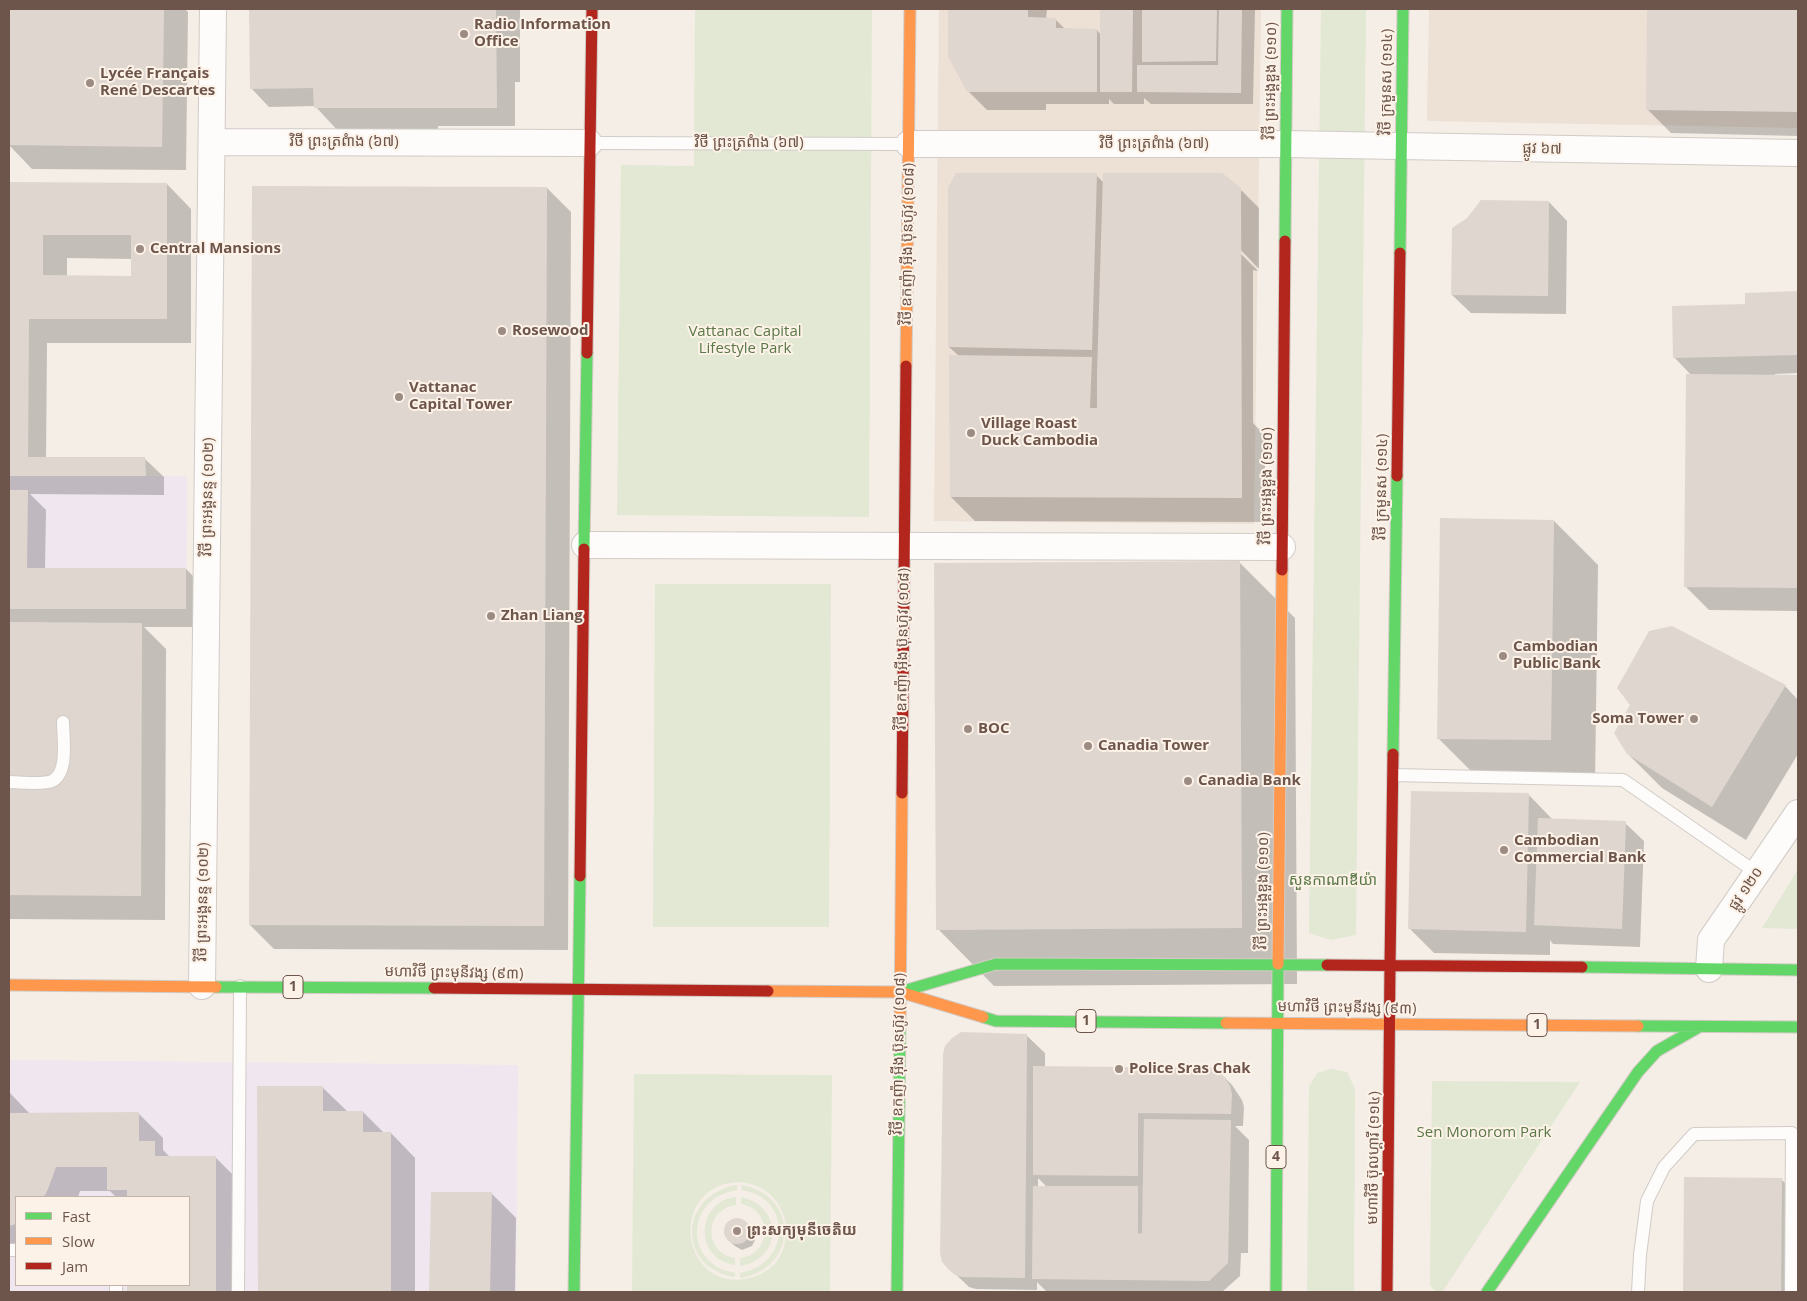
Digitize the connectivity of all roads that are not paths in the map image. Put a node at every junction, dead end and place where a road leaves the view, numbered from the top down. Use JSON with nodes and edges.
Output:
{"nodes":[{"id":1,"x":213,"y":9,"type":"edge"},
{"id":2,"x":592,"y":9,"type":"edge"},
{"id":3,"x":910,"y":9,"type":"edge"},
{"id":4,"x":1287,"y":9,"type":"edge"},
{"id":5,"x":1403,"y":9,"type":"edge"},
{"id":6,"x":212,"y":142,"type":"junction"},
{"id":7,"x":589,"y":143,"type":"junction"},
{"id":8,"x":909,"y":144,"type":"junction"},
{"id":9,"x":1285,"y":144,"type":"junction"},
{"id":10,"x":1401,"y":146,"type":"junction"},
{"id":11,"x":1798,"y":153,"type":"edge"},
{"id":12,"x":585,"y":545,"type":"junction"},
{"id":13,"x":904,"y":546,"type":"junction"},
{"id":14,"x":1282,"y":547,"type":"junction"},
{"id":15,"x":63,"y":722,"type":"dead end"},
{"id":16,"x":1393,"y":774,"type":"junction"},
{"id":17,"x":9,"y":782,"type":"edge"},
{"id":18,"x":1798,"y":813,"type":"edge"},
{"id":19,"x":1756,"y":873,"type":"junction"},
{"id":20,"x":1278,"y":964,"type":"junction"},
{"id":21,"x":1390,"y":965,"type":"junction"},
{"id":22,"x":1709,"y":969,"type":"junction"},
{"id":23,"x":1798,"y":970,"type":"edge"},
{"id":24,"x":9,"y":985,"type":"edge"},
{"id":25,"x":202,"y":986,"type":"junction"},
{"id":26,"x":240,"y":986,"type":"junction"},
{"id":27,"x":577,"y":989,"type":"junction"},
{"id":28,"x":900,"y":992,"type":"junction"},
{"id":29,"x":1277,"y":1022,"type":"junction"},
{"id":30,"x":1390,"y":1023,"type":"junction"},
{"id":31,"x":1700,"y":1026,"type":"junction"},
{"id":32,"x":1798,"y":1027,"type":"edge"},
{"id":33,"x":1273,"y":1287,"type":"edge"},
{"id":34,"x":897,"y":1291,"type":"edge"},
{"id":35,"x":238,"y":1292,"type":"edge"},
{"id":36,"x":574,"y":1292,"type":"edge"},
{"id":37,"x":1387,"y":1292,"type":"edge"},
{"id":38,"x":1487,"y":1292,"type":"edge"},
{"id":39,"x":1638,"y":1292,"type":"edge"},
{"id":40,"x":1791,"y":1292,"type":"edge"}],
"edges":[{"from":1,"to":6,"type":"street","name":"វិថី ព្រះអង្គនន្ទ (១០២)"},
{"from":2,"to":7,"type":"main road"},
{"from":3,"to":8,"type":"main road","name":"វិថី ឧកញ៉ា អ៊ីង ប៊ុនហ៊ូវ (១០៨)"},
{"from":4,"to":9,"type":"main road","name":"វិថី ព្រះអង្គឌួង (១១០)"},
{"from":5,"to":10,"type":"main road","name":"វិថី ក្រមួនស (១១៤)"},
{"from":6,"to":7,"type":"street","name":"វិថី ព្រះត្រពំាង (៦៧)"},
{"from":6,"to":25,"type":"street","name":"វិថី ព្រះអង្គនន្ទ (១០២)"},
{"from":7,"to":8,"type":"lane","name":"វិថី ព្រះត្រពំាង (៦៧)"},
{"from":7,"to":12,"type":"main road"},
{"from":8,"to":9,"type":"street","name":"វិថី ព្រះត្រពំាង (៦៧)"},
{"from":8,"to":13,"type":"main road","name":"វិថី ឧកញ៉ា អ៊ីង ប៊ុនហ៊ូវ (១០៨)"},
{"from":9,"to":10,"type":"street","name":"ផ្លូវ ៦៧"},
{"from":9,"to":14,"type":"main road","name":"វិថី ព្រះអង្គឌួង (១១០)"},
{"from":10,"to":11,"type":"street","name":"ផ្លូវ ៦៧"},
{"from":10,"to":16,"type":"main road","name":"វិថី ក្រមួនស (១១៤)"},
{"from":12,"to":13,"type":"street"},
{"from":12,"to":27,"type":"main road"},
{"from":13,"to":14,"type":"street"},
{"from":13,"to":28,"type":"main road","name":"វិថី ឧកញ៉ា អ៊ីង ប៊ុនហ៊ូវ (១០៨)"},
{"from":14,"to":20,"type":"main road","name":"វិថី ព្រះអង្គឌួង (១១០)"},
{"from":15,"to":17,"type":"lane"},
{"from":16,"to":19,"type":"lane"},
{"from":16,"to":21,"type":"main road","name":"វិថី ក្រមួនស (១១៤)"},
{"from":18,"to":19,"type":"street","name":"ផ្លូវ ១២០"},
{"from":19,"to":22,"type":"street","name":"ផ្លូវ ១២០"},
{"from":20,"to":21,"type":"main road","name":"មហាវិថី ព្រះមុនីវង្ស (៩៣)","number":"1"},
{"from":20,"to":28,"type":"main road","name":"មហាវិថី ព្រះមុនីវង្ស (៩៣)","number":"1"},
{"from":20,"to":29,"type":"main road","name":"វិថី ព្រះអង្គឌួង (១១០)"},
{"from":21,"to":22,"type":"main road","name":"មហាវិថី ព្រះមុនីវង្ស (៩៣)","number":"1"},
{"from":21,"to":30,"type":"main road","name":"មហាវិថី ប៊ុលហ្គារី (១១៤)"},
{"from":22,"to":23,"type":"main road","name":"មហាវិថី ព្រះមុនីវង្ស (៩៣)","number":"1"},
{"from":24,"to":25,"type":"main road","name":"មហាវិថី ព្រះមុនីវង្ស (៩៣)","number":"1"},
{"from":25,"to":26,"type":"main road","name":"មហាវិថី ព្រះមុនីវង្ស (៩៣)","number":"1"},
{"from":26,"to":27,"type":"main road","name":"មហាវិថី ព្រះមុនីវង្ស (៩៣)","number":"1"},
{"from":26,"to":35,"type":"lane"},
{"from":27,"to":28,"type":"main road","name":"មហាវិថី ព្រះមុនីវង្ស (៩៣)","number":"1"},
{"from":27,"to":36,"type":"main road"},
{"from":28,"to":29,"type":"main road","name":"មហាវិថី ព្រះមុនីវង្ស (៩៣)","number":"1"},
{"from":28,"to":34,"type":"main road","name":"វិថី ឧកញ៉ា អ៊ីង ប៊ុនហ៊ូវ (១០៨)"},
{"from":29,"to":30,"type":"main road","name":"មហាវិថី ព្រះមុនីវង្ស (៩៣)","number":"1"},
{"from":29,"to":33,"type":"main road","number":"4"},
{"from":30,"to":31,"type":"main road","name":"មហាវិថី ព្រះមុនីវង្ស (៩៣)","number":"1"},
{"from":30,"to":37,"type":"main road","name":"មហាវិថី ប៊ុលហ្គារី (១១៤)"},
{"from":31,"to":32,"type":"main road","name":"មហាវិថី ព្រះមុនីវង្ស (៩៣)","number":"1"},
{"from":31,"to":38,"type":"main road"},
{"from":39,"to":40,"type":"lane"}]}
